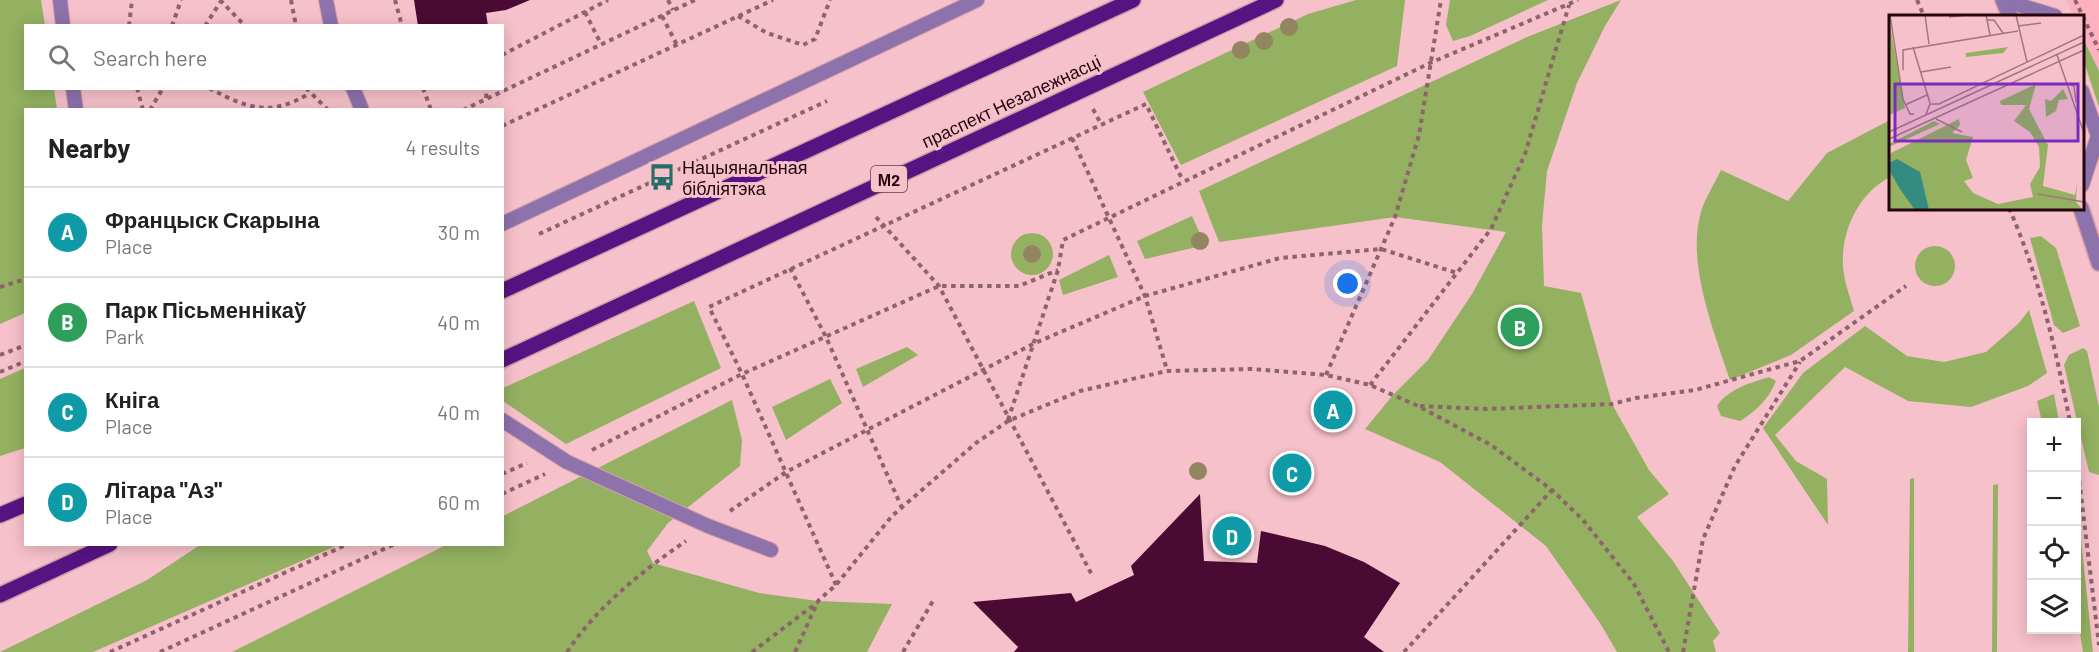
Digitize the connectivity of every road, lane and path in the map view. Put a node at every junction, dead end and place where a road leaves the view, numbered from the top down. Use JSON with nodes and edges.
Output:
{"nodes":[{"id":1,"x":60,"y":0,"type":"edge"},
{"id":2,"x":132,"y":0,"type":"edge"},
{"id":3,"x":181,"y":0,"type":"edge"},
{"id":4,"x":221,"y":0,"type":"edge"},
{"id":5,"x":291,"y":0,"type":"edge"},
{"id":6,"x":326,"y":0,"type":"edge"},
{"id":7,"x":395,"y":0,"type":"edge"},
{"id":8,"x":608,"y":0,"type":"edge"},
{"id":9,"x":668,"y":0,"type":"edge"},
{"id":10,"x":695,"y":0,"type":"edge"},
{"id":11,"x":772,"y":0,"type":"edge"},
{"id":12,"x":830,"y":0,"type":"edge"},
{"id":13,"x":977,"y":0,"type":"edge"},
{"id":14,"x":1133,"y":0,"type":"edge"},
{"id":15,"x":1276,"y":0,"type":"edge"},
{"id":16,"x":1440,"y":0,"type":"edge"},
{"id":17,"x":1578,"y":0,"type":"edge"},
{"id":18,"x":1917,"y":0,"type":"edge"},
{"id":19,"x":2003,"y":0,"type":"edge"},
{"id":20,"x":2075,"y":0,"type":"edge"},
{"id":21,"x":1569,"y":4,"type":"junction"},
{"id":22,"x":673,"y":10,"type":"junction"},
{"id":23,"x":585,"y":12,"type":"junction"},
{"id":24,"x":1924,"y":15,"type":"edge"},
{"id":25,"x":2010,"y":15,"type":"edge"},
{"id":26,"x":2052,"y":15,"type":"edge"},
{"id":27,"x":2082,"y":15,"type":"edge"},
{"id":28,"x":662,"y":16,"type":"junction"},
{"id":29,"x":738,"y":16,"type":"junction"},
{"id":30,"x":2084,"y":19,"type":"edge"},
{"id":31,"x":63,"y":24,"type":"edge"},
{"id":32,"x":129,"y":24,"type":"edge"},
{"id":33,"x":173,"y":24,"type":"edge"},
{"id":34,"x":206,"y":24,"type":"edge"},
{"id":35,"x":243,"y":24,"type":"edge"},
{"id":36,"x":296,"y":24,"type":"edge"},
{"id":37,"x":332,"y":24,"type":"edge"},
{"id":38,"x":401,"y":24,"type":"edge"},
{"id":39,"x":602,"y":44,"type":"junction"},
{"id":40,"x":677,"y":45,"type":"junction"},
{"id":41,"x":2099,"y":50,"type":"edge"},
{"id":42,"x":504,"y":54,"type":"edge"},
{"id":43,"x":1430,"y":63,"type":"junction"},
{"id":44,"x":73,"y":90,"type":"edge"},
{"id":45,"x":137,"y":90,"type":"edge"},
{"id":46,"x":163,"y":90,"type":"edge"},
{"id":47,"x":213,"y":90,"type":"edge"},
{"id":48,"x":308,"y":90,"type":"edge"},
{"id":49,"x":354,"y":90,"type":"edge"},
{"id":50,"x":424,"y":90,"type":"edge"},
{"id":51,"x":487,"y":90,"type":"edge"},
{"id":52,"x":2084,"y":97,"type":"edge"},
{"id":53,"x":486,"y":99,"type":"junction"},
{"id":54,"x":827,"y":101,"type":"dead end"},
{"id":55,"x":76,"y":108,"type":"edge"},
{"id":56,"x":142,"y":108,"type":"edge"},
{"id":57,"x":151,"y":108,"type":"edge"},
{"id":58,"x":264,"y":108,"type":"edge"},
{"id":59,"x":274,"y":108,"type":"edge"},
{"id":60,"x":326,"y":108,"type":"edge"},
{"id":61,"x":361,"y":108,"type":"edge"},
{"id":62,"x":430,"y":108,"type":"edge"},
{"id":63,"x":467,"y":108,"type":"edge"},
{"id":64,"x":504,"y":125,"type":"edge"},
{"id":65,"x":1072,"y":138,"type":"junction"},
{"id":66,"x":2084,"y":179,"type":"edge"},
{"id":67,"x":1183,"y":181,"type":"junction"},
{"id":68,"x":2010,"y":210,"type":"edge"},
{"id":69,"x":2082,"y":210,"type":"edge"},
{"id":70,"x":876,"y":217,"type":"dead end"},
{"id":71,"x":1110,"y":217,"type":"junction"},
{"id":72,"x":504,"y":223,"type":"edge"},
{"id":73,"x":883,"y":226,"type":"junction"},
{"id":74,"x":533,"y":236,"type":"dead end"},
{"id":75,"x":1381,"y":249,"type":"junction"},
{"id":76,"x":2099,"y":263,"type":"edge"},
{"id":77,"x":790,"y":268,"type":"junction"},
{"id":78,"x":1058,"y":270,"type":"junction"},
{"id":79,"x":1457,"y":273,"type":"junction"},
{"id":80,"x":24,"y":280,"type":"edge"},
{"id":81,"x":939,"y":286,"type":"junction"},
{"id":82,"x":1906,"y":286,"type":"dead end"},
{"id":83,"x":0,"y":287,"type":"edge"},
{"id":84,"x":504,"y":290,"type":"edge"},
{"id":85,"x":1145,"y":296,"type":"junction"},
{"id":86,"x":826,"y":337,"type":"junction"},
{"id":87,"x":1035,"y":343,"type":"junction"},
{"id":88,"x":24,"y":346,"type":"edge"},
{"id":89,"x":0,"y":356,"type":"edge"},
{"id":90,"x":504,"y":359,"type":"edge"},
{"id":91,"x":1800,"y":361,"type":"junction"},
{"id":92,"x":24,"y":362,"type":"edge"},
{"id":93,"x":1167,"y":370,"type":"junction"},
{"id":94,"x":0,"y":372,"type":"edge"},
{"id":95,"x":983,"y":372,"type":"junction"},
{"id":96,"x":742,"y":374,"type":"junction"},
{"id":97,"x":1326,"y":375,"type":"junction"},
{"id":98,"x":1370,"y":386,"type":"junction"},
{"id":99,"x":1416,"y":405,"type":"junction"},
{"id":100,"x":2069,"y":418,"type":"edge"},
{"id":101,"x":504,"y":421,"type":"edge"},
{"id":102,"x":1008,"y":421,"type":"junction"},
{"id":103,"x":867,"y":430,"type":"junction"},
{"id":104,"x":532,"y":461,"type":"dead end"},
{"id":105,"x":567,"y":462,"type":"junction"},
{"id":106,"x":540,"y":466,"type":"dead end"},
{"id":107,"x":786,"y":472,"type":"junction"},
{"id":108,"x":2080,"y":472,"type":"edge"},
{"id":109,"x":504,"y":473,"type":"edge"},
{"id":110,"x":1552,"y":490,"type":"junction"},
{"id":111,"x":504,"y":493,"type":"edge"},
{"id":112,"x":24,"y":505,"type":"edge"},
{"id":113,"x":902,"y":508,"type":"junction"},
{"id":114,"x":0,"y":515,"type":"edge"},
{"id":115,"x":708,"y":526,"type":"junction"},
{"id":116,"x":106,"y":546,"type":"edge"},
{"id":117,"x":344,"y":546,"type":"edge"},
{"id":118,"x":391,"y":546,"type":"edge"},
{"id":119,"x":771,"y":550,"type":"dead end"},
{"id":120,"x":45,"y":575,"type":"junction"},
{"id":121,"x":1092,"y":575,"type":"dead end"},
{"id":122,"x":836,"y":585,"type":"junction"},
{"id":123,"x":0,"y":595,"type":"edge"},
{"id":124,"x":934,"y":599,"type":"dead end"},
{"id":125,"x":818,"y":601,"type":"junction"},
{"id":126,"x":0,"y":604,"type":"edge"},
{"id":127,"x":2099,"y":645,"type":"edge"},
{"id":128,"x":110,"y":652,"type":"edge"},
{"id":129,"x":160,"y":652,"type":"edge"},
{"id":130,"x":567,"y":652,"type":"edge"},
{"id":131,"x":752,"y":652,"type":"edge"},
{"id":132,"x":795,"y":652,"type":"edge"},
{"id":133,"x":903,"y":652,"type":"edge"},
{"id":134,"x":1404,"y":652,"type":"edge"},
{"id":135,"x":1669,"y":652,"type":"edge"},
{"id":136,"x":1683,"y":652,"type":"edge"}],
"edges":[{"from":1,"to":31,"type":"lane"},
{"from":2,"to":32,"type":"path"},
{"from":3,"to":33,"type":"path"},
{"from":4,"to":34,"type":"path"},
{"from":4,"to":35,"type":"path"},
{"from":5,"to":36,"type":"path"},
{"from":6,"to":37,"type":"lane"},
{"from":7,"to":38,"type":"path"},
{"from":8,"to":23,"type":"path"},
{"from":9,"to":22,"type":"path"},
{"from":10,"to":22,"type":"path"},
{"from":11,"to":29,"type":"path"},
{"from":12,"to":29,"type":"path"},
{"from":13,"to":72,"type":"lane"},
{"from":14,"to":84,"type":"main road"},
{"from":15,"to":90,"type":"main road","name":"праспект Незалежнасці","number":"М2"},
{"from":16,"to":43,"type":"path"},
{"from":17,"to":21,"type":"path"},
{"from":18,"to":24,"type":"path"},
{"from":19,"to":25,"type":"street"},
{"from":19,"to":26,"type":"lane"},
{"from":20,"to":27,"type":"path"},
{"from":21,"to":43,"type":"path"},
{"from":21,"to":79,"type":"path"},
{"from":22,"to":28,"type":"path"},
{"from":23,"to":39,"type":"path"},
{"from":23,"to":42,"type":"path"},
{"from":28,"to":39,"type":"path"},
{"from":28,"to":40,"type":"path"},
{"from":29,"to":40,"type":"path"},
{"from":30,"to":41,"type":"path"},
{"from":39,"to":53,"type":"path"},
{"from":40,"to":64,"type":"path"},
{"from":43,"to":67,"type":"path"},
{"from":43,"to":75,"type":"path"},
{"from":44,"to":55,"type":"lane"},
{"from":45,"to":56,"type":"path"},
{"from":46,"to":57,"type":"path"},
{"from":47,"to":58,"type":"path"},
{"from":48,"to":59,"type":"path"},
{"from":48,"to":60,"type":"path"},
{"from":49,"to":61,"type":"lane"},
{"from":50,"to":62,"type":"path"},
{"from":51,"to":53,"type":"path"},
{"from":52,"to":66,"type":"lane"},
{"from":53,"to":63,"type":"path"},
{"from":54,"to":74,"type":"path"},
{"from":65,"to":67,"type":"path"},
{"from":65,"to":71,"type":"path"},
{"from":65,"to":73,"type":"path"},
{"from":67,"to":71,"type":"path"},
{"from":68,"to":100,"type":"path"},
{"from":69,"to":76,"type":"street"},
{"from":70,"to":73,"type":"path"},
{"from":71,"to":78,"type":"path"},
{"from":71,"to":85,"type":"path"},
{"from":73,"to":77,"type":"path"},
{"from":73,"to":81,"type":"path"},
{"from":75,"to":79,"type":"path"},
{"from":75,"to":85,"type":"path"},
{"from":75,"to":97,"type":"path"},
{"from":77,"to":86,"type":"path"},
{"from":77,"to":96,"type":"path"},
{"from":78,"to":81,"type":"path"},
{"from":78,"to":87,"type":"path"},
{"from":79,"to":98,"type":"path"},
{"from":80,"to":83,"type":"path"},
{"from":81,"to":86,"type":"path"},
{"from":81,"to":95,"type":"path"},
{"from":82,"to":91,"type":"path"},
{"from":85,"to":87,"type":"path"},
{"from":85,"to":93,"type":"path"},
{"from":86,"to":96,"type":"path"},
{"from":86,"to":103,"type":"path"},
{"from":87,"to":95,"type":"path"},
{"from":87,"to":102,"type":"path"},
{"from":88,"to":89,"type":"path"},
{"from":91,"to":99,"type":"path"},
{"from":91,"to":136,"type":"path"},
{"from":92,"to":94,"type":"path"},
{"from":93,"to":97,"type":"path"},
{"from":93,"to":102,"type":"path"},
{"from":95,"to":102,"type":"path"},
{"from":95,"to":103,"type":"path"},
{"from":96,"to":105,"type":"path"},
{"from":96,"to":107,"type":"path"},
{"from":97,"to":98,"type":"path"},
{"from":98,"to":99,"type":"path"},
{"from":99,"to":110,"type":"path"},
{"from":101,"to":105,"type":"lane"},
{"from":102,"to":113,"type":"path"},
{"from":102,"to":121,"type":"path"},
{"from":103,"to":107,"type":"path"},
{"from":103,"to":113,"type":"path"},
{"from":104,"to":109,"type":"path"},
{"from":105,"to":115,"type":"lane"},
{"from":106,"to":111,"type":"path"},
{"from":107,"to":115,"type":"path"},
{"from":107,"to":122,"type":"path"},
{"from":108,"to":127,"type":"path"},
{"from":110,"to":134,"type":"path"},
{"from":110,"to":135,"type":"path"},
{"from":112,"to":114,"type":"main road"},
{"from":113,"to":122,"type":"path"},
{"from":115,"to":119,"type":"lane"},
{"from":115,"to":130,"type":"path"},
{"from":116,"to":120,"type":"main road"},
{"from":117,"to":128,"type":"path"},
{"from":118,"to":129,"type":"path"},
{"from":120,"to":123,"type":"main road"},
{"from":120,"to":126,"type":"main road"},
{"from":122,"to":125,"type":"path"},
{"from":124,"to":133,"type":"path"},
{"from":125,"to":131,"type":"path"},
{"from":125,"to":132,"type":"path"}]}
